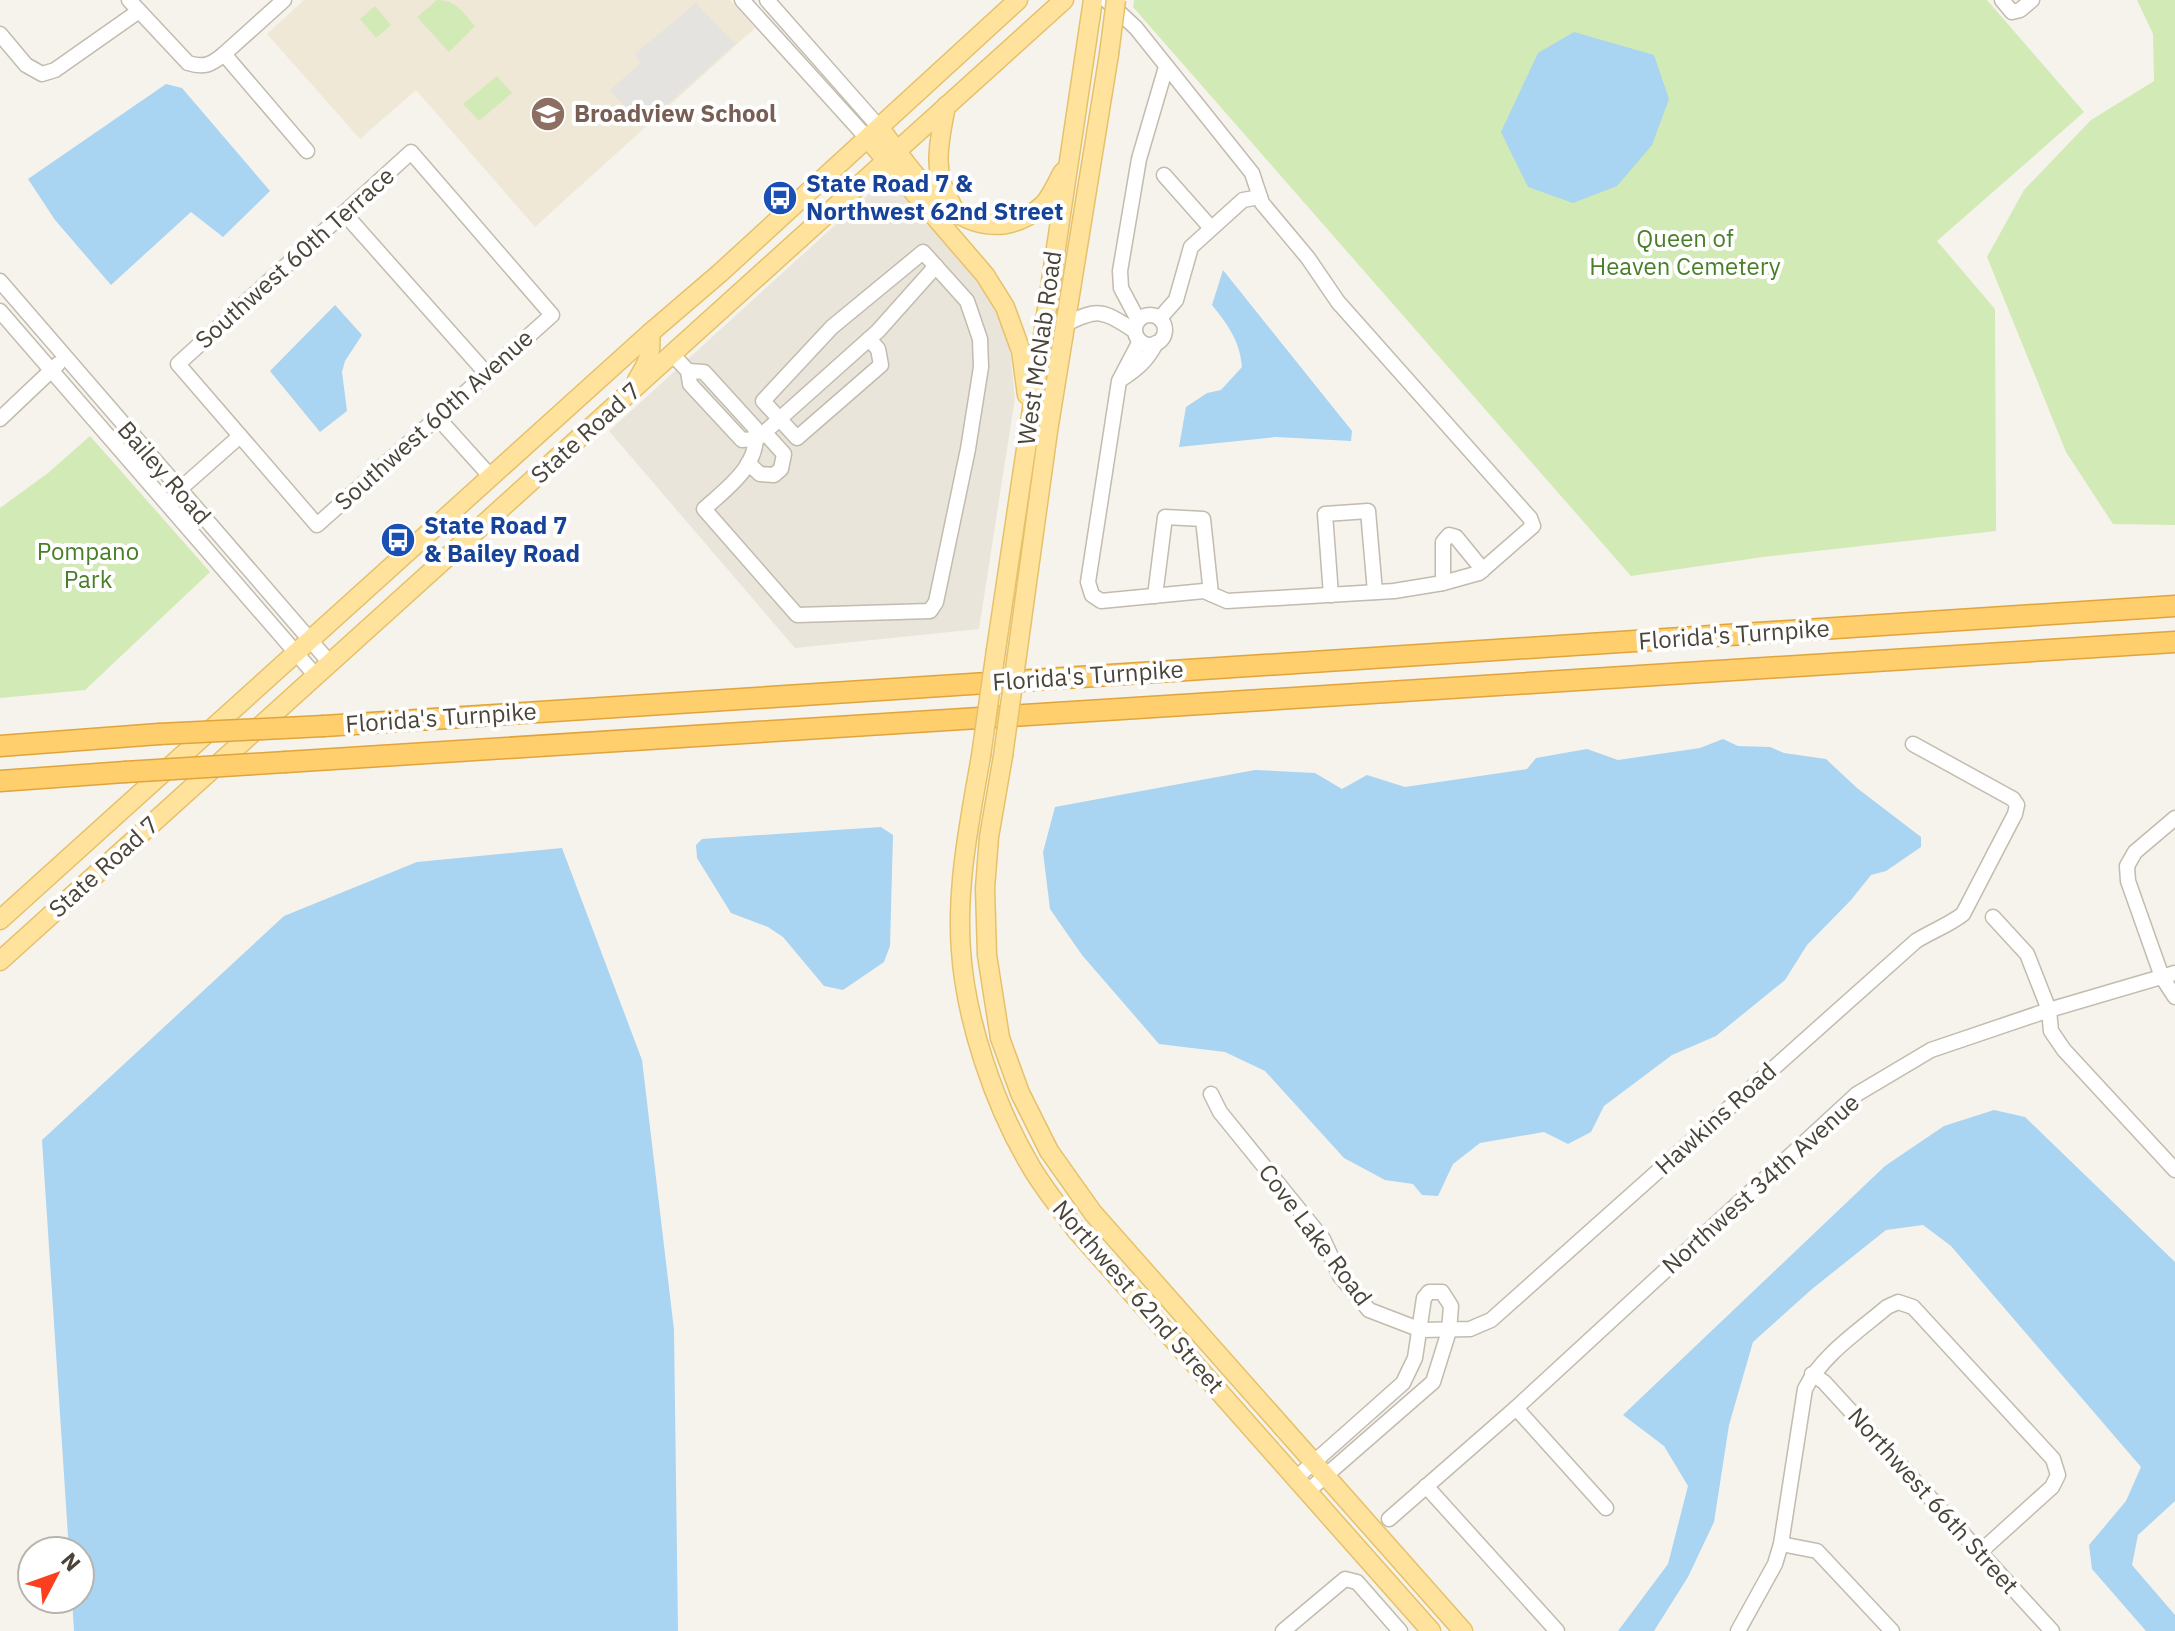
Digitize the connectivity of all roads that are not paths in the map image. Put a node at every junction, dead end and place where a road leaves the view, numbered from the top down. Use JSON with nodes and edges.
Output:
{"nodes":[{"id":1,"x":284,"y":0,"type":"edge"},
{"id":2,"x":742,"y":0,"type":"edge"},
{"id":3,"x":767,"y":0,"type":"edge"},
{"id":4,"x":1018,"y":0,"type":"edge"},
{"id":5,"x":1064,"y":0,"type":"edge"},
{"id":6,"x":1093,"y":0,"type":"edge"},
{"id":7,"x":1106,"y":0,"type":"edge"},
{"id":8,"x":1116,"y":0,"type":"edge"},
{"id":9,"x":2002,"y":0,"type":"edge"},
{"id":10,"x":2032,"y":0,"type":"edge"},
{"id":11,"x":134,"y":6,"type":"edge"},
{"id":12,"x":0,"y":34,"type":"edge"},
{"id":13,"x":224,"y":54,"type":"junction"},
{"id":14,"x":825,"y":66,"type":"junction"},
{"id":15,"x":1166,"y":67,"type":"junction"},
{"id":16,"x":810,"y":72,"type":"junction"},
{"id":17,"x":946,"y":106,"type":"junction"},
{"id":18,"x":873,"y":132,"type":"junction"},
{"id":19,"x":307,"y":151,"type":"dead end"},
{"id":20,"x":892,"y":156,"type":"junction"},
{"id":21,"x":1067,"y":166,"type":"junction"},
{"id":22,"x":1164,"y":175,"type":"dead end"},
{"id":23,"x":1260,"y":197,"type":"junction"},
{"id":24,"x":344,"y":213,"type":"junction"},
{"id":25,"x":958,"y":214,"type":"junction"},
{"id":26,"x":1211,"y":228,"type":"junction"},
{"id":27,"x":936,"y":266,"type":"junction"},
{"id":28,"x":720,"y":273,"type":"junction"},
{"id":29,"x":0,"y":281,"type":"edge"},
{"id":30,"x":0,"y":311,"type":"edge"},
{"id":31,"x":552,"y":315,"type":"joint"},
{"id":32,"x":1160,"y":318,"type":"junction"},
{"id":33,"x":1066,"y":324,"type":"junction"},
{"id":34,"x":1138,"y":331,"type":"junction"},
{"id":35,"x":650,"y":333,"type":"junction"},
{"id":36,"x":869,"y":339,"type":"junction"},
{"id":37,"x":1156,"y":343,"type":"junction"},
{"id":38,"x":672,"y":354,"type":"junction"},
{"id":39,"x":65,"y":357,"type":"junction"},
{"id":40,"x":52,"y":370,"type":"junction"},
{"id":41,"x":688,"y":371,"type":"junction"},
{"id":42,"x":486,"y":373,"type":"junction"},
{"id":43,"x":1119,"y":381,"type":"junction"},
{"id":44,"x":627,"y":395,"type":"junction"},
{"id":45,"x":743,"y":415,"type":"junction"},
{"id":46,"x":437,"y":417,"type":"junction"},
{"id":47,"x":1030,"y":417,"type":"junction"},
{"id":48,"x":0,"y":419,"type":"edge"},
{"id":49,"x":780,"y":419,"type":"junction"},
{"id":50,"x":125,"y":427,"type":"junction"},
{"id":51,"x":730,"y":428,"type":"junction"},
{"id":52,"x":240,"y":436,"type":"junction"},
{"id":53,"x":761,"y":436,"type":"junction"},
{"id":54,"x":111,"y":438,"type":"junction"},
{"id":55,"x":748,"y":463,"type":"junction"},
{"id":56,"x":491,"y":477,"type":"junction"},
{"id":57,"x":179,"y":490,"type":"junction"},
{"id":58,"x":1483,"y":570,"type":"junction"},
{"id":59,"x":1443,"y":583,"type":"junction"},
{"id":60,"x":1375,"y":592,"type":"junction"},
{"id":61,"x":1211,"y":594,"type":"junction"},
{"id":62,"x":1331,"y":595,"type":"junction"},
{"id":63,"x":1155,"y":596,"type":"junction"},
{"id":64,"x":2175,"y":606,"type":"edge"},
{"id":65,"x":2175,"y":642,"type":"edge"},
{"id":66,"x":302,"y":647,"type":"junction"},
{"id":67,"x":323,"y":670,"type":"junction"},
{"id":68,"x":1913,"y":744,"type":"dead end"},
{"id":69,"x":0,"y":746,"type":"edge"},
{"id":70,"x":981,"y":756,"type":"joint"},
{"id":71,"x":1003,"y":756,"type":"joint"},
{"id":72,"x":0,"y":781,"type":"edge"},
{"id":73,"x":2175,"y":818,"type":"edge"},
{"id":74,"x":1993,"y":917,"type":"dead end"},
{"id":75,"x":0,"y":920,"type":"edge"},
{"id":76,"x":0,"y":961,"type":"edge"},
{"id":77,"x":2169,"y":975,"type":"edge"},
{"id":78,"x":2175,"y":997,"type":"edge"},
{"id":79,"x":2049,"y":1010,"type":"junction"},
{"id":80,"x":1211,"y":1094,"type":"dead end"},
{"id":81,"x":2175,"y":1170,"type":"edge"},
{"id":82,"x":1421,"y":1330,"type":"junction"},
{"id":83,"x":1449,"y":1331,"type":"junction"},
{"id":84,"x":1812,"y":1374,"type":"junction"},
{"id":85,"x":1516,"y":1408,"type":"junction"},
{"id":86,"x":1320,"y":1469,"type":"junction"},
{"id":87,"x":1302,"y":1485,"type":"junction"},
{"id":88,"x":1426,"y":1486,"type":"junction"},
{"id":89,"x":1606,"y":1508,"type":"dead end"},
{"id":90,"x":1389,"y":1519,"type":"dead end"},
{"id":91,"x":1781,"y":1544,"type":"junction"},
{"id":92,"x":1979,"y":1553,"type":"junction"},
{"id":93,"x":1283,"y":1631,"type":"edge"},
{"id":94,"x":1400,"y":1631,"type":"edge"},
{"id":95,"x":1431,"y":1631,"type":"edge"},
{"id":96,"x":1463,"y":1631,"type":"edge"},
{"id":97,"x":1557,"y":1631,"type":"edge"},
{"id":98,"x":1738,"y":1631,"type":"edge"},
{"id":99,"x":1892,"y":1631,"type":"edge"},
{"id":100,"x":2052,"y":1631,"type":"edge"}],
"edges":[{"from":1,"to":13,"type":"street"},
{"from":2,"to":16,"type":"street"},
{"from":3,"to":14,"type":"street"},
{"from":4,"to":18,"type":"main road","name":"State Road 7"},
{"from":5,"to":17,"type":"main road","name":"State Road 7"},
{"from":6,"to":21,"type":"main road","name":"West McNab Road"},
{"from":7,"to":15,"type":"street"},
{"from":8,"to":33,"type":"main road","name":"West McNab Road","bridge":true},
{"from":9,"to":10,"type":"street"},
{"from":11,"to":12,"type":"street"},
{"from":11,"to":13,"type":"street"},
{"from":13,"to":19,"type":"street"},
{"from":14,"to":16,"type":"street"},
{"from":14,"to":18,"type":"street"},
{"from":15,"to":23,"type":"street"},
{"from":15,"to":34,"type":"street"},
{"from":16,"to":18,"type":"street"},
{"from":17,"to":20,"type":"main road","name":"State Road 7"},
{"from":17,"to":25,"type":"main road"},
{"from":18,"to":20,"type":"main road"},
{"from":18,"to":28,"type":"main road","name":"State Road 7"},
{"from":20,"to":25,"type":"main road"},
{"from":20,"to":38,"type":"main road","name":"State Road 7"},
{"from":20,"to":47,"type":"main road"},
{"from":21,"to":25,"type":"main road"},
{"from":21,"to":47,"type":"main road","name":"West McNab Road"},
{"from":22,"to":26,"type":"street"},
{"from":23,"to":26,"type":"street"},
{"from":23,"to":58,"type":"street"},
{"from":24,"to":31,"type":"street","name":"Southwest 60th Terrace"},
{"from":24,"to":42,"type":"street"},
{"from":24,"to":52,"type":"street","name":"Southwest 60th Terrace"},
{"from":26,"to":32,"type":"street"},
{"from":27,"to":36,"type":"street"},
{"from":27,"to":49,"type":"street"},
{"from":27,"to":55,"type":"street"},
{"from":28,"to":35,"type":"main road","name":"State Road 7"},
{"from":28,"to":38,"type":"main road"},
{"from":29,"to":39,"type":"street","name":"Bailey Road"},
{"from":30,"to":40,"type":"street","name":"Bailey Road"},
{"from":31,"to":42,"type":"street","name":"Southwest 60th Avenue"},
{"from":32,"to":34,"type":"street"},
{"from":32,"to":37,"type":"street"},
{"from":33,"to":34,"type":"street","name":"West McNab Road"},
{"from":33,"to":71,"type":"main road","name":"West McNab Road","bridge":true},
{"from":34,"to":37,"type":"street","name":"West McNab Road"},
{"from":34,"to":43,"type":"street"},
{"from":35,"to":44,"type":"main road"},
{"from":35,"to":56,"type":"main road","name":"State Road 7"},
{"from":36,"to":49,"type":"street"},
{"from":36,"to":49,"type":"street"},
{"from":37,"to":43,"type":"street"},
{"from":38,"to":41,"type":"street"},
{"from":38,"to":44,"type":"main road","name":"State Road 7"},
{"from":39,"to":40,"type":"street"},
{"from":39,"to":50,"type":"street","name":"Bailey Road"},
{"from":40,"to":48,"type":"street"},
{"from":40,"to":54,"type":"street","name":"Bailey Road"},
{"from":41,"to":45,"type":"street"},
{"from":41,"to":51,"type":"street"},
{"from":42,"to":46,"type":"street","name":"Southwest 60th Avenue"},
{"from":43,"to":63,"type":"street"},
{"from":44,"to":67,"type":"main road","name":"State Road 7"},
{"from":45,"to":51,"type":"street"},
{"from":45,"to":53,"type":"street"},
{"from":46,"to":52,"type":"street","name":"Southwest 60th Avenue"},
{"from":46,"to":56,"type":"street"},
{"from":47,"to":70,"type":"main road","name":"West McNab Road","bridge":true},
{"from":49,"to":53,"type":"street"},
{"from":50,"to":54,"type":"street"},
{"from":50,"to":57,"type":"street","name":"Bailey Road"},
{"from":51,"to":53,"type":"street"},
{"from":52,"to":57,"type":"street"},
{"from":53,"to":55,"type":"street"},
{"from":53,"to":55,"type":"street"},
{"from":54,"to":66,"type":"street","name":"Bailey Road"},
{"from":56,"to":66,"type":"main road","name":"State Road 7"},
{"from":57,"to":66,"type":"street","name":"Bailey Road"},
{"from":58,"to":59,"type":"street"},
{"from":58,"to":59,"type":"street"},
{"from":59,"to":60,"type":"street"},
{"from":60,"to":62,"type":"street"},
{"from":60,"to":62,"type":"street"},
{"from":61,"to":62,"type":"street"},
{"from":61,"to":63,"type":"street"},
{"from":61,"to":63,"type":"street"},
{"from":64,"to":69,"type":"highway","name":"Florida's Turnpike","bridge":true},
{"from":65,"to":72,"type":"highway","name":"Florida's Turnpike","bridge":true},
{"from":66,"to":67,"type":"street","name":"Bailey Road"},
{"from":66,"to":75,"type":"main road","name":"State Road 7"},
{"from":67,"to":76,"type":"main road","name":"State Road 7"},
{"from":68,"to":83,"type":"street","name":"Hawkins Road"},
{"from":70,"to":87,"type":"main road","name":"Northwest 62nd Street"},
{"from":71,"to":86,"type":"main road","name":"Northwest 62nd Street"},
{"from":73,"to":77,"type":"street"},
{"from":74,"to":79,"type":"street"},
{"from":77,"to":78,"type":"street"},
{"from":77,"to":79,"type":"street","name":"Northwest 34th Avenue"},
{"from":79,"to":81,"type":"street"},
{"from":79,"to":85,"type":"street","name":"Northwest 34th Avenue"},
{"from":80,"to":82,"type":"street","name":"Cove Lake Road"},
{"from":82,"to":83,"type":"street","name":"Cove Lake Road"},
{"from":82,"to":83,"type":"street"},
{"from":82,"to":86,"type":"street"},
{"from":83,"to":86,"type":"street"},
{"from":84,"to":91,"type":"street"},
{"from":84,"to":92,"type":"street","name":"Northwest 66th Street"},
{"from":84,"to":92,"type":"street"},
{"from":85,"to":88,"type":"street","name":"Northwest 34th Avenue"},
{"from":85,"to":89,"type":"street"},
{"from":86,"to":87,"type":"street"},
{"from":86,"to":96,"type":"main road","name":"Northwest 62nd Street"},
{"from":87,"to":95,"type":"main road","name":"Northwest 62nd Street"},
{"from":88,"to":90,"type":"street","name":"Northwest 34th Avenue"},
{"from":88,"to":97,"type":"street"},
{"from":91,"to":98,"type":"street"},
{"from":91,"to":99,"type":"street"},
{"from":92,"to":100,"type":"street","name":"Northwest 66th Street"},
{"from":93,"to":94,"type":"street"}]}
